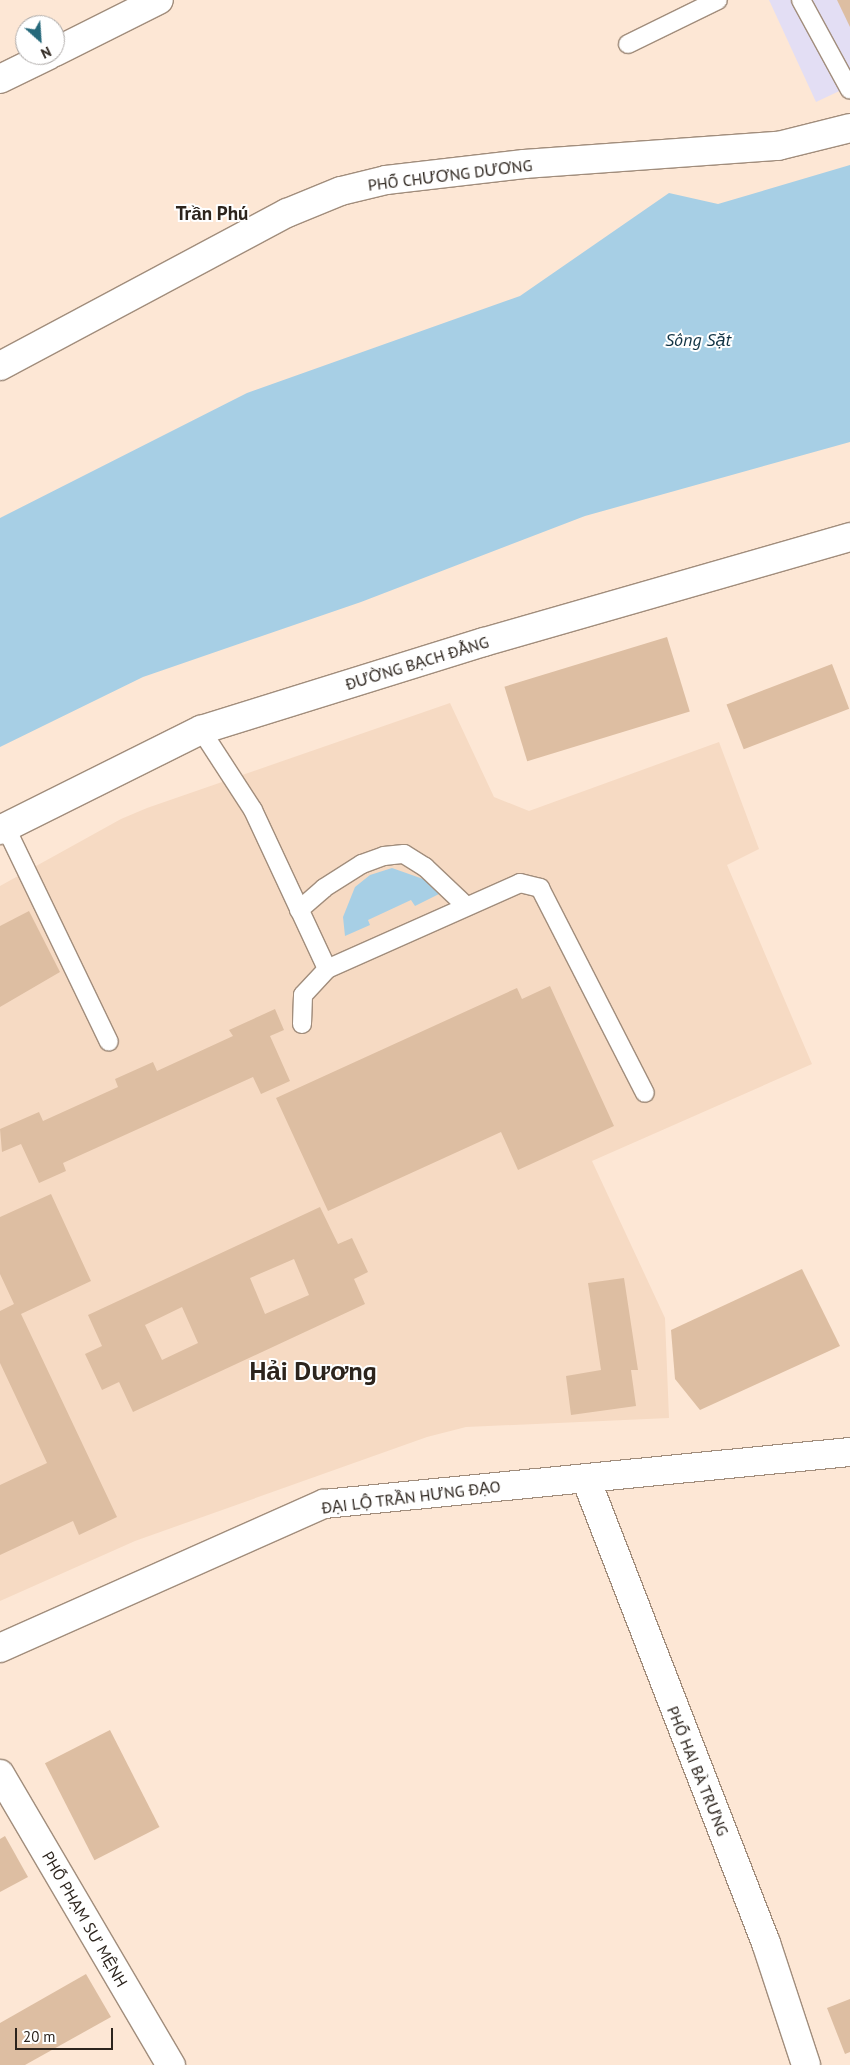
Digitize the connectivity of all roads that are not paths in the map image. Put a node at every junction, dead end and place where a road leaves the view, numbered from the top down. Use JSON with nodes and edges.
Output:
{"nodes":[{"id":1,"x":159,"y":0,"type":"edge"},
{"id":2,"x":718,"y":0,"type":"edge"},
{"id":3,"x":801,"y":0,"type":"edge"},
{"id":4,"x":628,"y":44,"type":"dead end"},
{"id":5,"x":65,"y":47,"type":"edge"},
{"id":6,"x":29,"y":65,"type":"edge"},
{"id":7,"x":0,"y":79,"type":"edge"},
{"id":8,"x":850,"y":90,"type":"edge"},
{"id":9,"x":850,"y":128,"type":"edge"},
{"id":10,"x":0,"y":366,"type":"edge"},
{"id":11,"x":850,"y":537,"type":"edge"},
{"id":12,"x":201,"y":730,"type":"junction"},
{"id":13,"x":3,"y":829,"type":"edge"},
{"id":14,"x":465,"y":905,"type":"junction"},
{"id":15,"x":299,"y":910,"type":"junction"},
{"id":16,"x":327,"y":969,"type":"junction"},
{"id":17,"x":302,"y":1024,"type":"dead end"},
{"id":18,"x":109,"y":1042,"type":"dead end"},
{"id":19,"x":645,"y":1093,"type":"dead end"},
{"id":20,"x":850,"y":1452,"type":"edge"},
{"id":21,"x":586,"y":1479,"type":"junction"},
{"id":22,"x":0,"y":1648,"type":"edge"},
{"id":23,"x":0,"y":1774,"type":"edge"},
{"id":24,"x":171,"y":2065,"type":"edge"},
{"id":25,"x":806,"y":2065,"type":"edge"}],
"edges":[{"from":1,"to":5,"type":"street"},
{"from":2,"to":4,"type":"lane"},
{"from":3,"to":8,"type":"lane"},
{"from":6,"to":7,"type":"street"},
{"from":9,"to":10,"type":"street","name":"PHỐ CHƯƠNG DƯƠNG"},
{"from":11,"to":12,"type":"street","name":"ĐƯỜNG BẠCH ĐẰNG"},
{"from":12,"to":13,"type":"street","name":"ĐƯỜNG BẠCH ĐẰNG"},
{"from":12,"to":15,"type":"lane"},
{"from":13,"to":18,"type":"lane"},
{"from":14,"to":15,"type":"lane"},
{"from":14,"to":16,"type":"lane"},
{"from":14,"to":19,"type":"lane"},
{"from":15,"to":16,"type":"lane"},
{"from":16,"to":17,"type":"lane"},
{"from":20,"to":21,"type":"street","name":"ĐẠI LỘ TRẦN HƯNG ĐẠO"},
{"from":21,"to":22,"type":"street","name":"ĐẠI LỘ TRẦN HƯNG ĐẠO"},
{"from":21,"to":25,"type":"street","name":"PHỐ HAI BÀ TRƯNG"},
{"from":23,"to":24,"type":"street","name":"PHỐ PHẠM SƯ MỆNH"}]}
